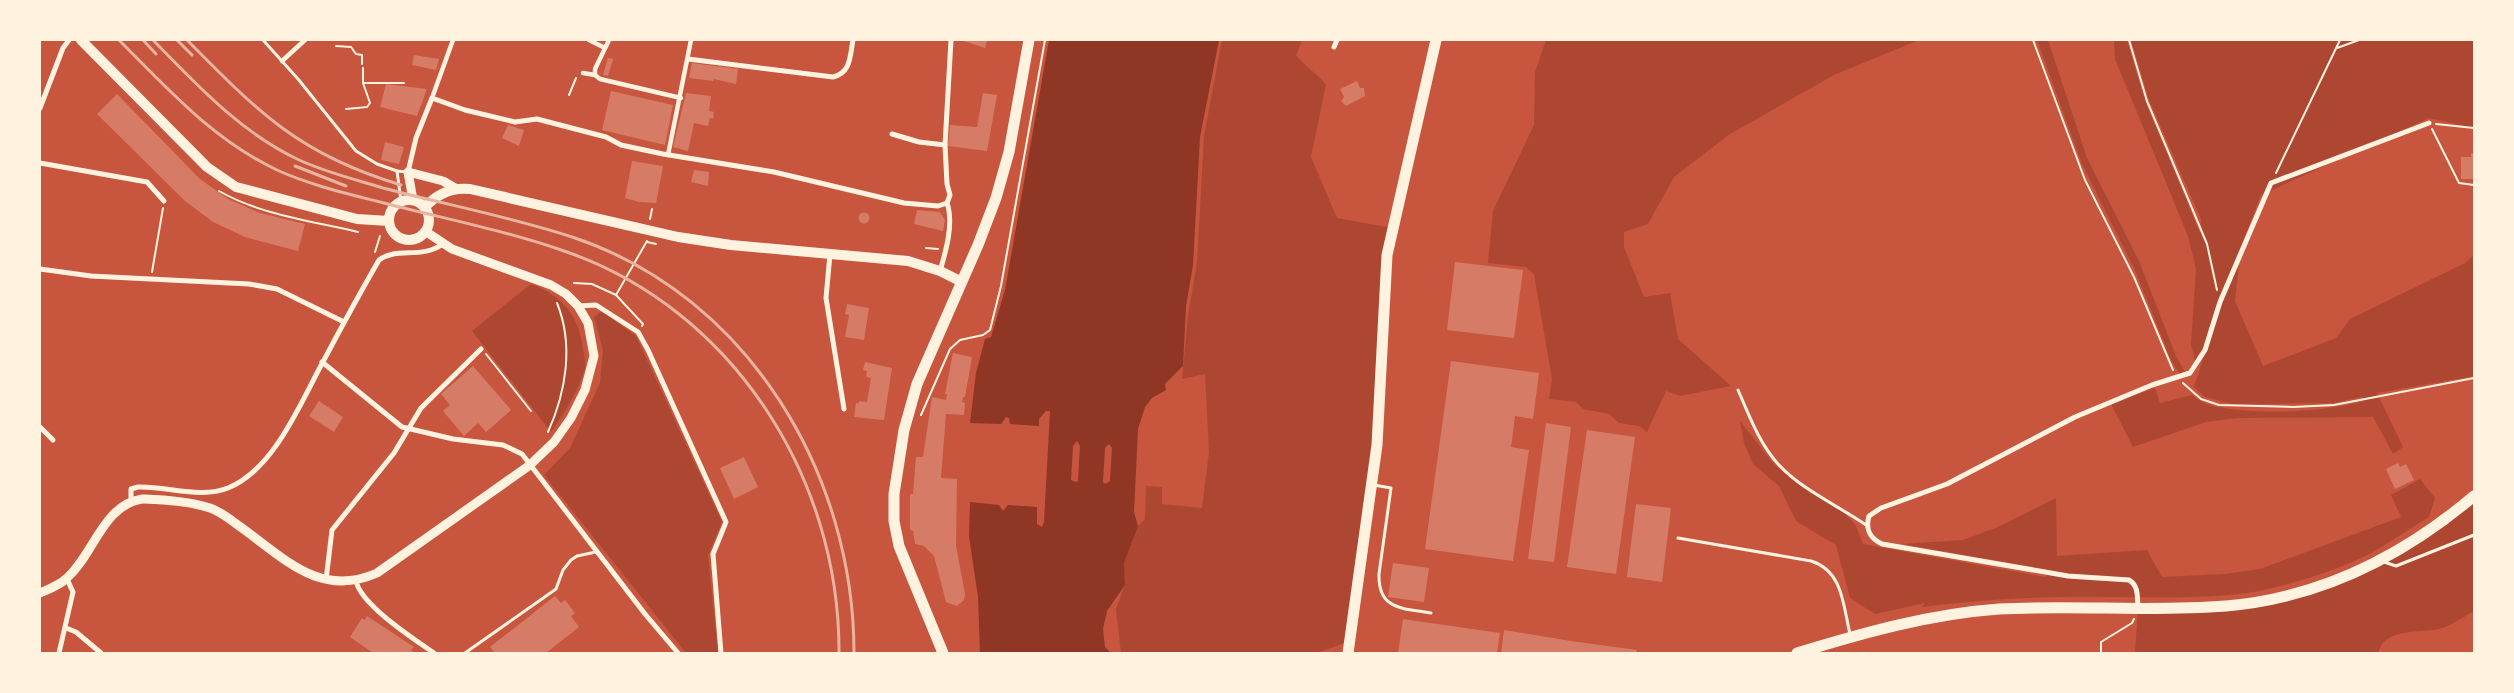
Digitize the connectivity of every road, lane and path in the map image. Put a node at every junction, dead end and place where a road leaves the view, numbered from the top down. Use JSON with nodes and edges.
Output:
{"nodes":[{"id":1,"x":69,"y":40,"type":"edge"},
{"id":2,"x":80,"y":40,"type":"edge"},
{"id":3,"x":262,"y":40,"type":"edge"},
{"id":4,"x":305,"y":40,"type":"edge"},
{"id":5,"x":453,"y":40,"type":"edge"},
{"id":6,"x":589,"y":40,"type":"edge"},
{"id":7,"x":609,"y":40,"type":"edge"},
{"id":8,"x":691,"y":40,"type":"edge"},
{"id":9,"x":853,"y":40,"type":"edge"},
{"id":10,"x":951,"y":40,"type":"edge"},
{"id":11,"x":1029,"y":40,"type":"edge"},
{"id":12,"x":1044,"y":40,"type":"edge"},
{"id":13,"x":1337,"y":40,"type":"edge"},
{"id":14,"x":1436,"y":40,"type":"edge"},
{"id":15,"x":2034,"y":40,"type":"edge"},
{"id":16,"x":2129,"y":40,"type":"edge"},
{"id":17,"x":2340,"y":40,"type":"edge"},
{"id":18,"x":2359,"y":40,"type":"edge"},
{"id":19,"x":336,"y":46,"type":"dead end"},
{"id":20,"x":1334,"y":47,"type":"dead end"},
{"id":21,"x":605,"y":48,"type":"junction"},
{"id":22,"x":2337,"y":48,"type":"junction"},
{"id":23,"x":688,"y":60,"type":"junction"},
{"id":24,"x":282,"y":61,"type":"junction"},
{"id":25,"x":583,"y":73,"type":"joint"},
{"id":26,"x":594,"y":75,"type":"junction"},
{"id":27,"x":404,"y":82,"type":"dead end"},
{"id":28,"x":363,"y":83,"type":"junction"},
{"id":29,"x":569,"y":95,"type":"dead end"},
{"id":30,"x":42,"y":98,"type":"edge"},
{"id":31,"x":432,"y":98,"type":"junction"},
{"id":32,"x":681,"y":98,"type":"junction"},
{"id":33,"x":40,"y":108,"type":"edge"},
{"id":34,"x":346,"y":109,"type":"dead end"},
{"id":35,"x":2429,"y":123,"type":"junction"},
{"id":36,"x":2474,"y":128,"type":"edge"},
{"id":37,"x":892,"y":134,"type":"dead end"},
{"id":38,"x":945,"y":144,"type":"junction"},
{"id":39,"x":668,"y":155,"type":"junction"},
{"id":40,"x":40,"y":163,"type":"edge"},
{"id":41,"x":397,"y":171,"type":"junction"},
{"id":42,"x":408,"y":172,"type":"junction"},
{"id":43,"x":2271,"y":183,"type":"junction"},
{"id":44,"x":2474,"y":185,"type":"edge"},
{"id":45,"x":451,"y":190,"type":"junction"},
{"id":46,"x":219,"y":191,"type":"dead end"},
{"id":47,"x":413,"y":200,"type":"junction"},
{"id":48,"x":164,"y":201,"type":"joint"},
{"id":49,"x":401,"y":201,"type":"junction"},
{"id":50,"x":946,"y":203,"type":"junction"},
{"id":51,"x":425,"y":207,"type":"junction"},
{"id":52,"x":652,"y":209,"type":"dead end"},
{"id":53,"x":389,"y":218,"type":"junction"},
{"id":54,"x":649,"y":226,"type":"dead end"},
{"id":55,"x":427,"y":229,"type":"junction"},
{"id":56,"x":358,"y":232,"type":"dead end"},
{"id":57,"x":648,"y":234,"type":"dead end"},
{"id":58,"x":380,"y":236,"type":"dead end"},
{"id":59,"x":443,"y":244,"type":"junction"},
{"id":60,"x":926,"y":248,"type":"dead end"},
{"id":61,"x":940,"y":249,"type":"dead end"},
{"id":62,"x":830,"y":254,"type":"junction"},
{"id":63,"x":374,"y":255,"type":"dead end"},
{"id":64,"x":40,"y":269,"type":"edge"},
{"id":65,"x":940,"y":271,"type":"junction"},
{"id":66,"x":151,"y":279,"type":"junction"},
{"id":67,"x":962,"y":282,"type":"junction"},
{"id":68,"x":574,"y":283,"type":"dead end"},
{"id":69,"x":616,"y":295,"type":"junction"},
{"id":70,"x":2220,"y":302,"type":"junction"},
{"id":71,"x":557,"y":303,"type":"dead end"},
{"id":72,"x":578,"y":306,"type":"junction"},
{"id":73,"x":344,"y":322,"type":"junction"},
{"id":74,"x":638,"y":332,"type":"junction"},
{"id":75,"x":481,"y":349,"type":"joint"},
{"id":76,"x":322,"y":362,"type":"junction"},
{"id":77,"x":2177,"y":377,"type":"junction"},
{"id":78,"x":2474,"y":378,"type":"edge"},
{"id":79,"x":1738,"y":390,"type":"dead end"},
{"id":80,"x":844,"y":408,"type":"dead end"},
{"id":81,"x":531,"y":411,"type":"dead end"},
{"id":82,"x":920,"y":416,"type":"dead end"},
{"id":83,"x":40,"y":427,"type":"edge"},
{"id":84,"x":410,"y":428,"type":"junction"},
{"id":85,"x":548,"y":432,"type":"dead end"},
{"id":86,"x":52,"y":440,"type":"dead end"},
{"id":87,"x":530,"y":465,"type":"junction"},
{"id":88,"x":1372,"y":484,"type":"junction"},
{"id":89,"x":2474,"y":496,"type":"edge"},
{"id":90,"x":131,"y":501,"type":"junction"},
{"id":91,"x":1866,"y":524,"type":"junction"},
{"id":92,"x":2474,"y":535,"type":"edge"},
{"id":93,"x":1678,"y":538,"type":"dead end"},
{"id":94,"x":596,"y":552,"type":"junction"},
{"id":95,"x":2381,"y":561,"type":"junction"},
{"id":96,"x":67,"y":579,"type":"junction"},
{"id":97,"x":326,"y":580,"type":"junction"},
{"id":98,"x":356,"y":581,"type":"junction"},
{"id":99,"x":40,"y":592,"type":"edge"},
{"id":100,"x":2138,"y":608,"type":"junction"},
{"id":101,"x":1431,"y":612,"type":"dead end"},
{"id":102,"x":66,"y":628,"type":"junction"},
{"id":103,"x":1851,"y":637,"type":"junction"},
{"id":104,"x":59,"y":653,"type":"edge"},
{"id":105,"x":100,"y":653,"type":"edge"},
{"id":106,"x":434,"y":653,"type":"edge"},
{"id":107,"x":465,"y":653,"type":"edge"},
{"id":108,"x":678,"y":653,"type":"edge"},
{"id":109,"x":721,"y":653,"type":"edge"},
{"id":110,"x":943,"y":653,"type":"edge"},
{"id":111,"x":1348,"y":653,"type":"edge"},
{"id":112,"x":1796,"y":653,"type":"edge"},
{"id":113,"x":2101,"y":653,"type":"edge"}],
"edges":[{"from":1,"to":30,"type":"street"},
{"from":2,"to":53,"type":"main road"},
{"from":3,"to":24,"type":"lane"},
{"from":4,"to":24,"type":"street"},
{"from":5,"to":31,"type":"street"},
{"from":6,"to":21,"type":"street"},
{"from":7,"to":21,"type":"street"},
{"from":8,"to":23,"type":"street"},
{"from":9,"to":23,"type":"street"},
{"from":10,"to":38,"type":"street"},
{"from":11,"to":67,"type":"main road"},
{"from":12,"to":82,"type":"path"},
{"from":13,"to":20,"type":"street"},
{"from":14,"to":88,"type":"main road"},
{"from":15,"to":77,"type":"path"},
{"from":16,"to":70,"type":"path"},
{"from":17,"to":22,"type":"path"},
{"from":18,"to":22,"type":"path"},
{"from":19,"to":28,"type":"path"},
{"from":21,"to":26,"type":"street"},
{"from":22,"to":43,"type":"path"},
{"from":23,"to":32,"type":"street"},
{"from":24,"to":41,"type":"lane"},
{"from":25,"to":26,"type":"street"},
{"from":25,"to":29,"type":"path"},
{"from":26,"to":32,"type":"street"},
{"from":27,"to":28,"type":"path"},
{"from":28,"to":34,"type":"path"},
{"from":30,"to":33,"type":"street"},
{"from":31,"to":39,"type":"street"},
{"from":31,"to":42,"type":"street"},
{"from":32,"to":39,"type":"street"},
{"from":35,"to":36,"type":"path"},
{"from":35,"to":43,"type":"street"},
{"from":35,"to":44,"type":"path"},
{"from":37,"to":38,"type":"street"},
{"from":38,"to":50,"type":"street"},
{"from":39,"to":50,"type":"street"},
{"from":40,"to":48,"type":"street"},
{"from":41,"to":42,"type":"lane"},
{"from":41,"to":49,"type":"lane"},
{"from":42,"to":45,"type":"street"},
{"from":42,"to":47,"type":"street"},
{"from":43,"to":70,"type":"street"},
{"from":45,"to":51,"type":"main road"},
{"from":45,"to":62,"type":"main road"},
{"from":46,"to":56,"type":"path"},
{"from":47,"to":49,"type":"main road"},
{"from":47,"to":51,"type":"main road"},
{"from":48,"to":66,"type":"path"},
{"from":49,"to":53,"type":"main road"},
{"from":50,"to":65,"type":"street"},
{"from":51,"to":55,"type":"main road"},
{"from":52,"to":54,"type":"path"},
{"from":53,"to":55,"type":"main road"},
{"from":55,"to":59,"type":"street"},
{"from":57,"to":69,"type":"path"},
{"from":58,"to":63,"type":"path"},
{"from":59,"to":72,"type":"street"},
{"from":59,"to":73,"type":"street"},
{"from":60,"to":61,"type":"path"},
{"from":62,"to":65,"type":"main road"},
{"from":62,"to":80,"type":"street"},
{"from":64,"to":66,"type":"street"},
{"from":65,"to":67,"type":"main road"},
{"from":66,"to":73,"type":"street"},
{"from":67,"to":110,"type":"main road"},
{"from":68,"to":69,"type":"path"},
{"from":69,"to":74,"type":"path"},
{"from":70,"to":77,"type":"street"},
{"from":71,"to":85,"type":"path"},
{"from":72,"to":74,"type":"street"},
{"from":72,"to":87,"type":"street"},
{"from":73,"to":76,"type":"street"},
{"from":74,"to":109,"type":"street"},
{"from":75,"to":81,"type":"path"},
{"from":75,"to":84,"type":"street"},
{"from":76,"to":84,"type":"street"},
{"from":76,"to":90,"type":"street"},
{"from":77,"to":78,"type":"path"},
{"from":77,"to":91,"type":"street"},
{"from":79,"to":91,"type":"lane"},
{"from":83,"to":86,"type":"street"},
{"from":84,"to":87,"type":"street"},
{"from":84,"to":97,"type":"street"},
{"from":87,"to":94,"type":"street"},
{"from":87,"to":98,"type":"street"},
{"from":88,"to":101,"type":"lane"},
{"from":88,"to":111,"type":"main road"},
{"from":89,"to":95,"type":"main road"},
{"from":90,"to":96,"type":"street"},
{"from":90,"to":97,"type":"street"},
{"from":91,"to":100,"type":"street"},
{"from":92,"to":95,"type":"lane"},
{"from":93,"to":103,"type":"lane"},
{"from":94,"to":107,"type":"lane"},
{"from":94,"to":108,"type":"street"},
{"from":95,"to":100,"type":"main road"},
{"from":96,"to":99,"type":"street"},
{"from":96,"to":102,"type":"street"},
{"from":97,"to":98,"type":"street"},
{"from":98,"to":106,"type":"street"},
{"from":100,"to":103,"type":"main road"},
{"from":100,"to":113,"type":"path"},
{"from":102,"to":104,"type":"street"},
{"from":102,"to":105,"type":"street"},
{"from":103,"to":112,"type":"main road"}]}
